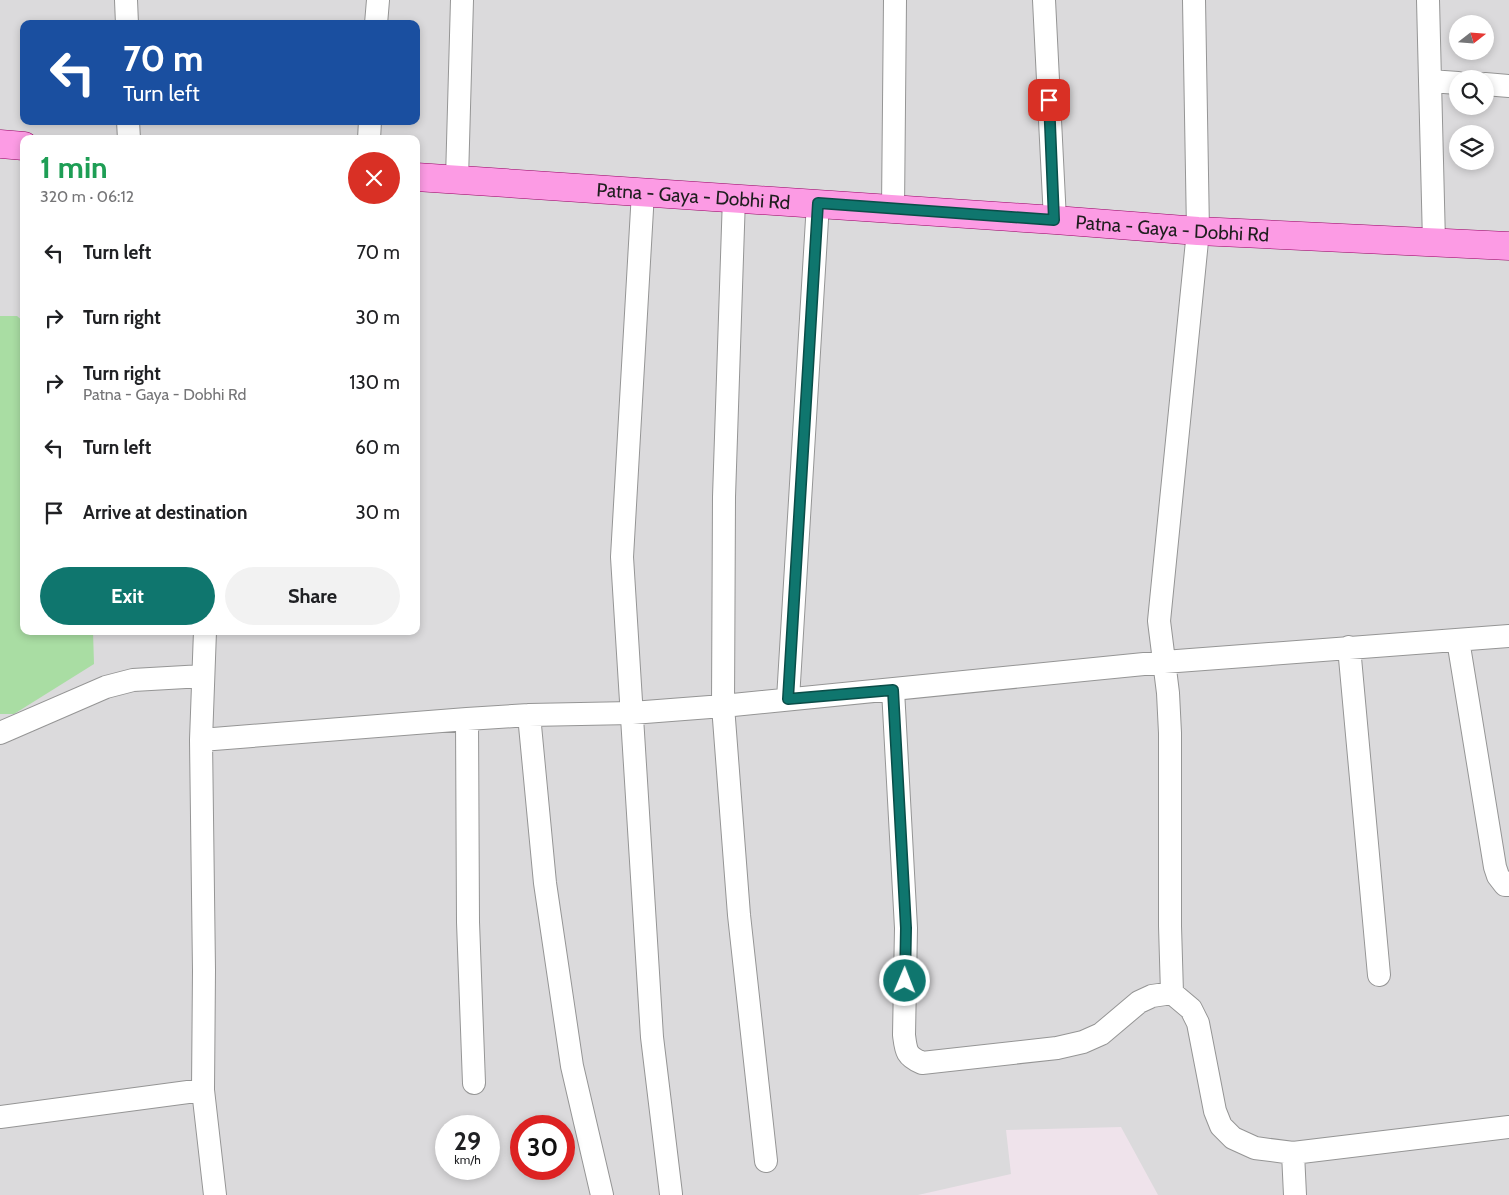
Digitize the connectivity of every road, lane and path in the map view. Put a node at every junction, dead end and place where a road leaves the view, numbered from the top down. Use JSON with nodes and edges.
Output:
{"nodes":[{"id":1,"x":126,"y":0,"type":"edge"},
{"id":2,"x":378,"y":0,"type":"edge"},
{"id":3,"x":462,"y":0,"type":"edge"},
{"id":4,"x":895,"y":0,"type":"edge"},
{"id":5,"x":1044,"y":0,"type":"edge"},
{"id":6,"x":1194,"y":0,"type":"edge"},
{"id":7,"x":1428,"y":0,"type":"edge"},
{"id":8,"x":127,"y":20,"type":"edge"},
{"id":9,"x":376,"y":20,"type":"edge"},
{"id":10,"x":1430,"y":81,"type":"junction"},
{"id":11,"x":1449,"y":82,"type":"edge"},
{"id":12,"x":1494,"y":85,"type":"edge"},
{"id":13,"x":1509,"y":86,"type":"edge"},
{"id":14,"x":0,"y":144,"type":"edge"},
{"id":15,"x":20,"y":146,"type":"edge"},
{"id":16,"x":420,"y":176,"type":"edge"},
{"id":17,"x":457,"y":179,"type":"junction"},
{"id":18,"x":643,"y":192,"type":"junction"},
{"id":19,"x":734,"y":197,"type":"junction"},
{"id":20,"x":818,"y":203,"type":"junction"},
{"id":21,"x":893,"y":209,"type":"junction"},
{"id":22,"x":1054,"y":220,"type":"junction"},
{"id":23,"x":1198,"y":231,"type":"junction"},
{"id":24,"x":1434,"y":242,"type":"junction"},
{"id":25,"x":1509,"y":246,"type":"edge"},
{"id":26,"x":205,"y":635,"type":"edge"},
{"id":27,"x":1509,"y":636,"type":"edge"},
{"id":28,"x":1458,"y":640,"type":"junction"},
{"id":29,"x":1349,"y":647,"type":"junction"},
{"id":30,"x":1164,"y":662,"type":"junction"},
{"id":31,"x":203,"y":676,"type":"junction"},
{"id":32,"x":893,"y":690,"type":"junction"},
{"id":33,"x":788,"y":699,"type":"junction"},
{"id":34,"x":723,"y":706,"type":"junction"},
{"id":35,"x":632,"y":713,"type":"junction"},
{"id":36,"x":528,"y":715,"type":"junction"},
{"id":37,"x":466,"y":719,"type":"junction"},
{"id":38,"x":0,"y":734,"type":"edge"},
{"id":39,"x":201,"y":740,"type":"junction"},
{"id":40,"x":1509,"y":885,"type":"edge"},
{"id":41,"x":1379,"y":974,"type":"dead end"},
{"id":42,"x":1172,"y":993,"type":"junction"},
{"id":43,"x":474,"y":1083,"type":"dead end"},
{"id":44,"x":203,"y":1090,"type":"junction"},
{"id":45,"x":0,"y":1118,"type":"edge"},
{"id":46,"x":1509,"y":1127,"type":"edge"},
{"id":47,"x":1293,"y":1153,"type":"junction"},
{"id":48,"x":766,"y":1161,"type":"dead end"},
{"id":49,"x":671,"y":1194,"type":"edge"},
{"id":50,"x":215,"y":1195,"type":"edge"},
{"id":51,"x":602,"y":1195,"type":"edge"},
{"id":52,"x":1295,"y":1195,"type":"edge"}],
"edges":[{"from":1,"to":8,"type":"street"},
{"from":2,"to":9,"type":"street"},
{"from":3,"to":17,"type":"street"},
{"from":4,"to":21,"type":"street"},
{"from":5,"to":22,"type":"street"},
{"from":6,"to":23,"type":"street"},
{"from":7,"to":10,"type":"street"},
{"from":10,"to":11,"type":"street"},
{"from":10,"to":24,"type":"street"},
{"from":12,"to":13,"type":"street"},
{"from":14,"to":15,"type":"main road"},
{"from":16,"to":17,"type":"main road","name":"Patna - Gaya - Dobhi Rd"},
{"from":17,"to":18,"type":"main road","name":"Patna - Gaya - Dobhi Rd"},
{"from":18,"to":19,"type":"main road","name":"Patna - Gaya - Dobhi Rd"},
{"from":18,"to":35,"type":"street"},
{"from":19,"to":20,"type":"main road","name":"Patna - Gaya - Dobhi Rd"},
{"from":19,"to":34,"type":"street"},
{"from":20,"to":21,"type":"main road","name":"Patna - Gaya - Dobhi Rd"},
{"from":20,"to":33,"type":"street"},
{"from":21,"to":22,"type":"main road","name":"Patna - Gaya - Dobhi Rd"},
{"from":22,"to":23,"type":"main road","name":"Patna - Gaya - Dobhi Rd"},
{"from":23,"to":24,"type":"main road","name":"Patna - Gaya - Dobhi Rd"},
{"from":23,"to":30,"type":"street"},
{"from":24,"to":25,"type":"main road","name":"Patna - Gaya - Dobhi Rd"},
{"from":26,"to":31,"type":"street"},
{"from":27,"to":28,"type":"street"},
{"from":28,"to":29,"type":"street"},
{"from":28,"to":40,"type":"street"},
{"from":29,"to":30,"type":"street"},
{"from":29,"to":41,"type":"street"},
{"from":30,"to":32,"type":"street"},
{"from":30,"to":42,"type":"street"},
{"from":31,"to":38,"type":"street"},
{"from":31,"to":39,"type":"street"},
{"from":32,"to":33,"type":"street"},
{"from":32,"to":42,"type":"street"},
{"from":33,"to":34,"type":"street"},
{"from":34,"to":35,"type":"street"},
{"from":34,"to":48,"type":"street"},
{"from":35,"to":36,"type":"street"},
{"from":35,"to":49,"type":"street"},
{"from":36,"to":37,"type":"street"},
{"from":36,"to":51,"type":"street"},
{"from":37,"to":39,"type":"street"},
{"from":37,"to":43,"type":"street"},
{"from":39,"to":44,"type":"street"},
{"from":42,"to":47,"type":"street"},
{"from":44,"to":45,"type":"street"},
{"from":44,"to":50,"type":"street"},
{"from":46,"to":47,"type":"street"},
{"from":47,"to":52,"type":"street"}]}
